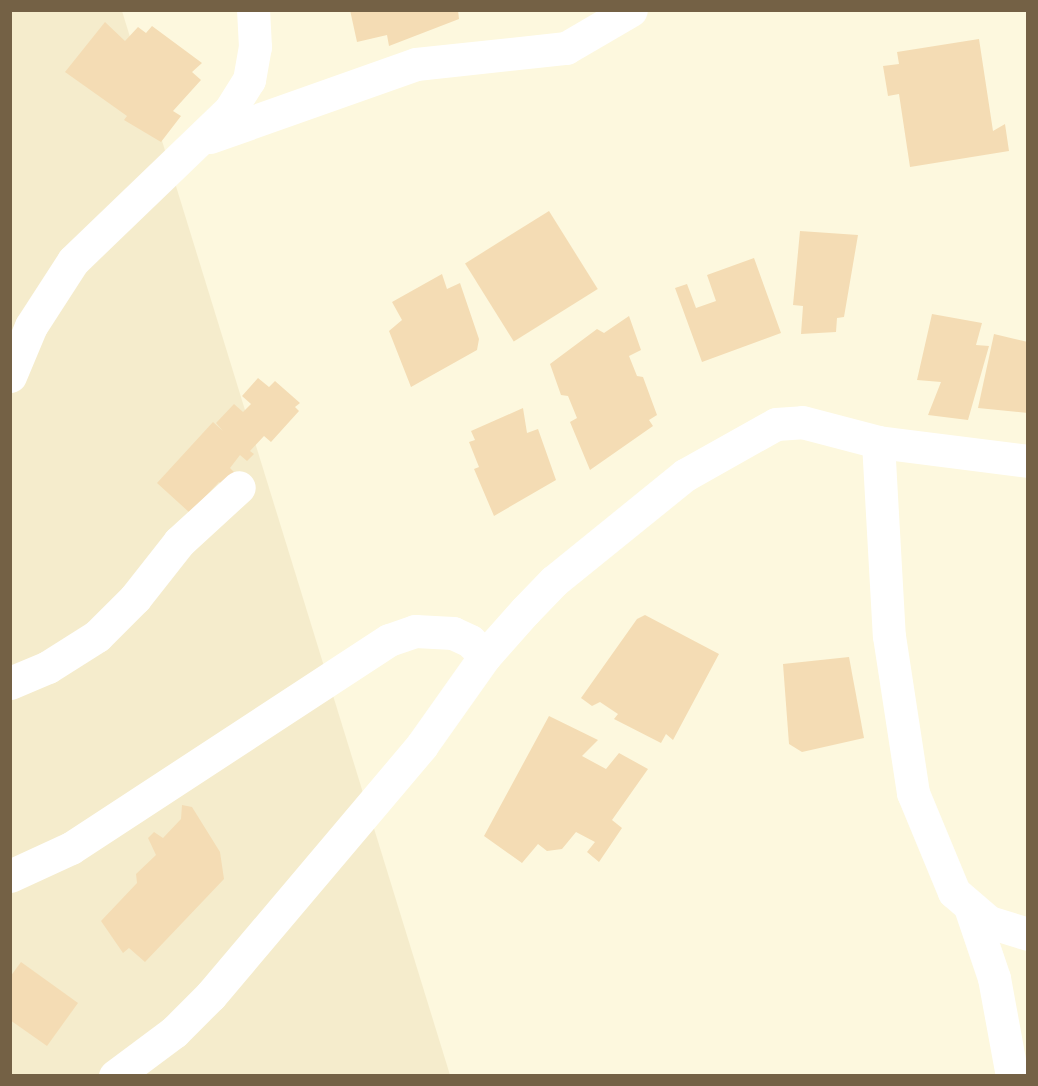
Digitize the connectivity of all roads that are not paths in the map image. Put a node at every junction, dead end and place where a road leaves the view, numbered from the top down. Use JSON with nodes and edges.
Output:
{"nodes":[{"id":1,"x":253,"y":10,"type":"edge"},
{"id":2,"x":631,"y":10,"type":"edge"},
{"id":3,"x":201,"y":141,"type":"junction"},
{"id":4,"x":10,"y":376,"type":"edge"},
{"id":5,"x":878,"y":442,"type":"junction"},
{"id":6,"x":1028,"y":461,"type":"edge"},
{"id":7,"x":239,"y":487,"type":"dead end"},
{"id":8,"x":485,"y":656,"type":"junction"},
{"id":9,"x":10,"y":683,"type":"edge"},
{"id":10,"x":10,"y":876,"type":"edge"},
{"id":11,"x":971,"y":910,"type":"junction"},
{"id":12,"x":1028,"y":934,"type":"edge"},
{"id":13,"x":115,"y":1076,"type":"edge"},
{"id":14,"x":1012,"y":1076,"type":"edge"}],
"edges":[{"from":1,"to":3,"type":"street"},
{"from":2,"to":3,"type":"street"},
{"from":3,"to":4,"type":"street"},
{"from":5,"to":6,"type":"street"},
{"from":5,"to":8,"type":"street"},
{"from":5,"to":11,"type":"street"},
{"from":7,"to":9,"type":"street"},
{"from":8,"to":10,"type":"street"},
{"from":8,"to":13,"type":"street"},
{"from":11,"to":12,"type":"street"},
{"from":11,"to":14,"type":"street"}]}
